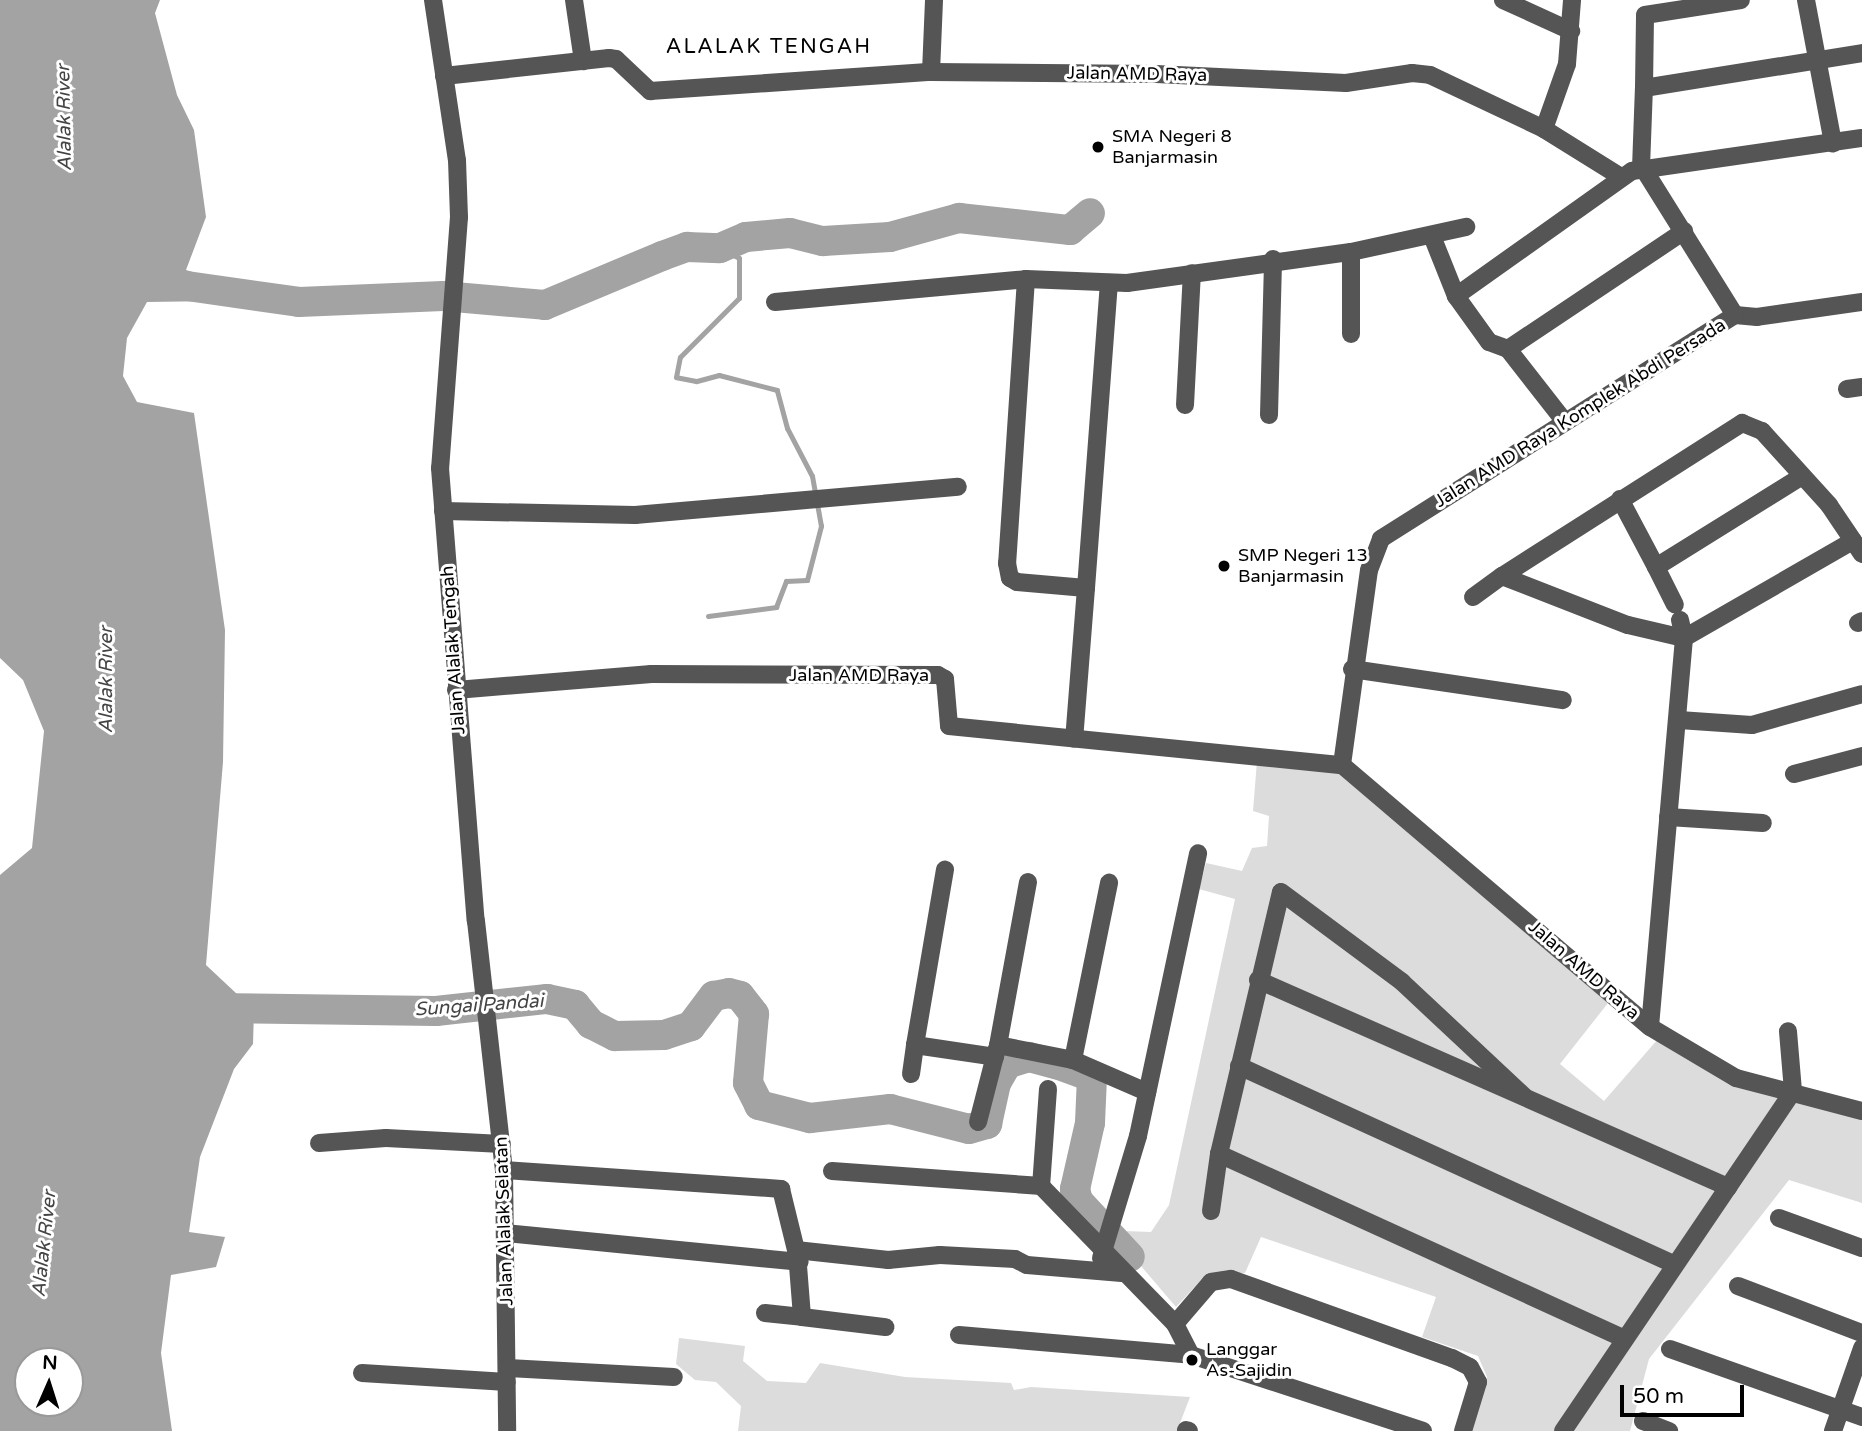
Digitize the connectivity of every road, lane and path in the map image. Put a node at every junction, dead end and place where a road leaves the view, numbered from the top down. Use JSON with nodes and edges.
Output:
{"nodes":[{"id":1,"x":433,"y":0,"type":"edge"},
{"id":2,"x":574,"y":0,"type":"edge"},
{"id":3,"x":934,"y":0,"type":"edge"},
{"id":4,"x":1503,"y":0,"type":"edge"},
{"id":5,"x":1572,"y":0,"type":"edge"},
{"id":6,"x":1741,"y":0,"type":"edge"},
{"id":7,"x":1806,"y":0,"type":"edge"},
{"id":8,"x":1645,"y":7,"type":"edge"},
{"id":9,"x":1571,"y":31,"type":"junction"},
{"id":10,"x":1862,"y":53,"type":"edge"},
{"id":11,"x":583,"y":61,"type":"junction"},
{"id":12,"x":1816,"y":61,"type":"junction"},
{"id":13,"x":931,"y":72,"type":"junction"},
{"id":14,"x":444,"y":76,"type":"junction"},
{"id":15,"x":1644,"y":88,"type":"junction"},
{"id":16,"x":1545,"y":129,"type":"junction"},
{"id":17,"x":1862,"y":138,"type":"edge"},
{"id":18,"x":1833,"y":143,"type":"junction"},
{"id":19,"x":1642,"y":168,"type":"junction"},
{"id":20,"x":1621,"y":177,"type":"junction"},
{"id":21,"x":1465,"y":227,"type":"dead end"},
{"id":22,"x":1684,"y":231,"type":"junction"},
{"id":23,"x":1432,"y":236,"type":"junction"},
{"id":24,"x":1351,"y":252,"type":"junction"},
{"id":25,"x":1273,"y":259,"type":"junction"},
{"id":26,"x":1192,"y":273,"type":"junction"},
{"id":27,"x":1026,"y":279,"type":"junction"},
{"id":28,"x":1109,"y":283,"type":"junction"},
{"id":29,"x":1456,"y":296,"type":"junction"},
{"id":30,"x":775,"y":302,"type":"dead end"},
{"id":31,"x":1862,"y":302,"type":"edge"},
{"id":32,"x":1735,"y":315,"type":"junction"},
{"id":33,"x":1351,"y":334,"type":"dead end"},
{"id":34,"x":1508,"y":349,"type":"junction"},
{"id":35,"x":1185,"y":405,"type":"dead end"},
{"id":36,"x":1269,"y":415,"type":"dead end"},
{"id":37,"x":1565,"y":422,"type":"junction"},
{"id":38,"x":1802,"y":476,"type":"junction"},
{"id":39,"x":958,"y":487,"type":"dead end"},
{"id":40,"x":1620,"y":499,"type":"junction"},
{"id":41,"x":443,"y":511,"type":"junction"},
{"id":42,"x":1858,"y":547,"type":"edge"},
{"id":43,"x":1656,"y":567,"type":"junction"},
{"id":44,"x":1502,"y":576,"type":"junction"},
{"id":45,"x":1086,"y":588,"type":"junction"},
{"id":46,"x":1473,"y":597,"type":"dead end"},
{"id":47,"x":1680,"y":621,"type":"junction"},
{"id":48,"x":1352,"y":669,"type":"junction"},
{"id":49,"x":456,"y":690,"type":"junction"},
{"id":50,"x":1862,"y":694,"type":"edge"},
{"id":51,"x":1563,"y":699,"type":"dead end"},
{"id":52,"x":1679,"y":720,"type":"junction"},
{"id":53,"x":1074,"y":739,"type":"junction"},
{"id":54,"x":1862,"y":756,"type":"edge"},
{"id":55,"x":1342,"y":765,"type":"junction"},
{"id":56,"x":1794,"y":774,"type":"dead end"},
{"id":57,"x":1668,"y":817,"type":"junction"},
{"id":58,"x":1763,"y":823,"type":"dead end"},
{"id":59,"x":1198,"y":853,"type":"dead end"},
{"id":60,"x":946,"y":870,"type":"dead end"},
{"id":61,"x":1028,"y":882,"type":"dead end"},
{"id":62,"x":1109,"y":883,"type":"dead end"},
{"id":63,"x":1258,"y":980,"type":"junction"},
{"id":64,"x":486,"y":1006,"type":"joint"},
{"id":65,"x":1650,"y":1027,"type":"junction"},
{"id":66,"x":1788,"y":1031,"type":"dead end"},
{"id":67,"x":915,"y":1045,"type":"junction"},
{"id":68,"x":996,"y":1051,"type":"junction"},
{"id":69,"x":1073,"y":1060,"type":"junction"},
{"id":70,"x":1239,"y":1066,"type":"junction"},
{"id":71,"x":911,"y":1074,"type":"dead end"},
{"id":72,"x":1048,"y":1089,"type":"dead end"},
{"id":73,"x":1793,"y":1091,"type":"junction"},
{"id":74,"x":1147,"y":1092,"type":"junction"},
{"id":75,"x":1525,"y":1097,"type":"junction"},
{"id":76,"x":1862,"y":1111,"type":"edge"},
{"id":77,"x":978,"y":1122,"type":"dead end"},
{"id":78,"x":319,"y":1143,"type":"dead end"},
{"id":79,"x":502,"y":1144,"type":"junction"},
{"id":80,"x":1219,"y":1154,"type":"junction"},
{"id":81,"x":504,"y":1170,"type":"junction"},
{"id":82,"x":832,"y":1171,"type":"dead end"},
{"id":83,"x":1041,"y":1186,"type":"junction"},
{"id":84,"x":1728,"y":1187,"type":"junction"},
{"id":85,"x":1211,"y":1211,"type":"dead end"},
{"id":86,"x":1779,"y":1218,"type":"dead end"},
{"id":87,"x":505,"y":1233,"type":"junction"},
{"id":88,"x":1108,"y":1240,"type":"junction"},
{"id":89,"x":1862,"y":1248,"type":"edge"},
{"id":90,"x":798,"y":1256,"type":"junction"},
{"id":91,"x":1675,"y":1265,"type":"junction"},
{"id":92,"x":1096,"y":1267,"type":"junction"},
{"id":93,"x":1122,"y":1273,"type":"junction"},
{"id":94,"x":1738,"y":1286,"type":"dead end"},
{"id":95,"x":765,"y":1313,"type":"dead end"},
{"id":96,"x":802,"y":1317,"type":"junction"},
{"id":97,"x":1175,"y":1324,"type":"junction"},
{"id":98,"x":885,"y":1327,"type":"dead end"},
{"id":99,"x":1862,"y":1333,"type":"edge"},
{"id":100,"x":959,"y":1335,"type":"dead end"},
{"id":101,"x":1625,"y":1339,"type":"junction"},
{"id":102,"x":1862,"y":1348,"type":"edge"},
{"id":103,"x":1670,"y":1349,"type":"dead end"},
{"id":104,"x":1191,"y":1355,"type":"junction"},
{"id":105,"x":362,"y":1373,"type":"dead end"},
{"id":106,"x":508,"y":1375,"type":"junction"},
{"id":107,"x":674,"y":1377,"type":"dead end"},
{"id":108,"x":1840,"y":1409,"type":"junction"},
{"id":109,"x":1862,"y":1417,"type":"edge"},
{"id":110,"x":1643,"y":1421,"type":"dead end"},
{"id":111,"x":507,"y":1431,"type":"edge"},
{"id":112,"x":1423,"y":1431,"type":"edge"},
{"id":113,"x":1463,"y":1431,"type":"edge"},
{"id":114,"x":1563,"y":1431,"type":"edge"},
{"id":115,"x":1669,"y":1431,"type":"edge"},
{"id":116,"x":1833,"y":1431,"type":"edge"}],
"edges":[{"from":1,"to":14,"type":"street","name":"Jalan Alalak Tengah"},
{"from":2,"to":11,"type":"street"},
{"from":3,"to":13,"type":"street"},
{"from":4,"to":9,"type":"street"},
{"from":5,"to":9,"type":"street"},
{"from":6,"to":8,"type":"street"},
{"from":7,"to":12,"type":"street"},
{"from":8,"to":15,"type":"street"},
{"from":9,"to":16,"type":"street"},
{"from":10,"to":12,"type":"street"},
{"from":11,"to":13,"type":"street","name":"Jalan AMD Raya"},
{"from":11,"to":14,"type":"street","name":"Jalan AMD Raya"},
{"from":12,"to":15,"type":"street"},
{"from":12,"to":18,"type":"street"},
{"from":13,"to":16,"type":"street","name":"Jalan AMD Raya"},
{"from":14,"to":41,"type":"street","name":"Jalan Alalak Tengah"},
{"from":15,"to":19,"type":"street"},
{"from":16,"to":20,"type":"street","name":"Jalan AMD Raya"},
{"from":17,"to":18,"type":"street"},
{"from":18,"to":19,"type":"street"},
{"from":19,"to":20,"type":"street"},
{"from":19,"to":22,"type":"street"},
{"from":20,"to":29,"type":"street"},
{"from":21,"to":23,"type":"street"},
{"from":22,"to":32,"type":"street"},
{"from":22,"to":34,"type":"street"},
{"from":23,"to":24,"type":"street"},
{"from":23,"to":29,"type":"street"},
{"from":24,"to":25,"type":"street"},
{"from":24,"to":33,"type":"street"},
{"from":25,"to":26,"type":"street"},
{"from":25,"to":36,"type":"street"},
{"from":26,"to":28,"type":"street"},
{"from":26,"to":35,"type":"street"},
{"from":27,"to":28,"type":"street"},
{"from":27,"to":30,"type":"street"},
{"from":27,"to":45,"type":"street"},
{"from":28,"to":45,"type":"street"},
{"from":29,"to":34,"type":"street"},
{"from":31,"to":32,"type":"street","name":"Jalan AMD Raya Komplek Abdi Persada"},
{"from":32,"to":37,"type":"street","name":"Jalan AMD Raya Komplek Abdi Persada"},
{"from":34,"to":37,"type":"street"},
{"from":37,"to":48,"type":"street","name":"Jalan AMD Raya Komplek Abdi Persada"},
{"from":38,"to":40,"type":"street"},
{"from":38,"to":42,"type":"street"},
{"from":38,"to":43,"type":"street"},
{"from":39,"to":41,"type":"street"},
{"from":40,"to":43,"type":"street"},
{"from":40,"to":44,"type":"street"},
{"from":41,"to":49,"type":"street","name":"Jalan Alalak Tengah"},
{"from":42,"to":47,"type":"street"},
{"from":43,"to":47,"type":"street"},
{"from":44,"to":46,"type":"street"},
{"from":44,"to":47,"type":"street"},
{"from":45,"to":53,"type":"street"},
{"from":47,"to":52,"type":"street"},
{"from":48,"to":51,"type":"street"},
{"from":48,"to":55,"type":"street"},
{"from":49,"to":53,"type":"street","name":"Jalan AMD Raya"},
{"from":49,"to":64,"type":"street","name":"Jalan Alalak Tengah"},
{"from":50,"to":52,"type":"street"},
{"from":52,"to":57,"type":"street"},
{"from":53,"to":55,"type":"street","name":"Jalan AMD Raya"},
{"from":54,"to":56,"type":"street"},
{"from":55,"to":65,"type":"street","name":"Jalan AMD Raya"},
{"from":57,"to":58,"type":"street"},
{"from":57,"to":65,"type":"street"},
{"from":59,"to":74,"type":"street"},
{"from":60,"to":67,"type":"street"},
{"from":61,"to":68,"type":"street"},
{"from":62,"to":69,"type":"street"},
{"from":63,"to":70,"type":"street"},
{"from":63,"to":75,"type":"street"},
{"from":63,"to":75,"type":"street"},
{"from":64,"to":79,"type":"street","name":"Jalan Alalak Selatan"},
{"from":65,"to":73,"type":"street","name":"Jalan AMD Raya"},
{"from":66,"to":73,"type":"street"},
{"from":67,"to":68,"type":"street"},
{"from":67,"to":71,"type":"street"},
{"from":68,"to":69,"type":"street"},
{"from":68,"to":77,"type":"street"},
{"from":69,"to":74,"type":"street"},
{"from":70,"to":80,"type":"street"},
{"from":70,"to":91,"type":"street"},
{"from":72,"to":83,"type":"street"},
{"from":73,"to":76,"type":"street","name":"Jalan AMD Raya"},
{"from":73,"to":84,"type":"street"},
{"from":74,"to":88,"type":"street"},
{"from":75,"to":84,"type":"street"},
{"from":78,"to":79,"type":"street"},
{"from":79,"to":81,"type":"street","name":"Jalan Alalak Selatan"},
{"from":80,"to":85,"type":"street"},
{"from":80,"to":101,"type":"street"},
{"from":81,"to":87,"type":"street","name":"Jalan Alalak Selatan"},
{"from":81,"to":90,"type":"street"},
{"from":82,"to":83,"type":"street"},
{"from":83,"to":88,"type":"street"},
{"from":84,"to":91,"type":"street"},
{"from":86,"to":89,"type":"street"},
{"from":87,"to":90,"type":"street"},
{"from":87,"to":106,"type":"street","name":"Jalan Alalak Selatan"},
{"from":88,"to":92,"type":"street"},
{"from":88,"to":93,"type":"street"},
{"from":90,"to":92,"type":"street"},
{"from":90,"to":96,"type":"street"},
{"from":91,"to":101,"type":"street"},
{"from":92,"to":93,"type":"street"},
{"from":93,"to":97,"type":"street"},
{"from":94,"to":99,"type":"street"},
{"from":95,"to":96,"type":"street"},
{"from":96,"to":98,"type":"street"},
{"from":97,"to":104,"type":"street"},
{"from":97,"to":113,"type":"street"},
{"from":100,"to":104,"type":"street"},
{"from":101,"to":114,"type":"street"},
{"from":102,"to":108,"type":"street"},
{"from":103,"to":108,"type":"street"},
{"from":104,"to":112,"type":"street"},
{"from":105,"to":106,"type":"street"},
{"from":106,"to":107,"type":"street"},
{"from":106,"to":111,"type":"street","name":"Jalan Alalak Selatan"},
{"from":108,"to":109,"type":"street"},
{"from":108,"to":116,"type":"street"},
{"from":110,"to":115,"type":"street"}]}
